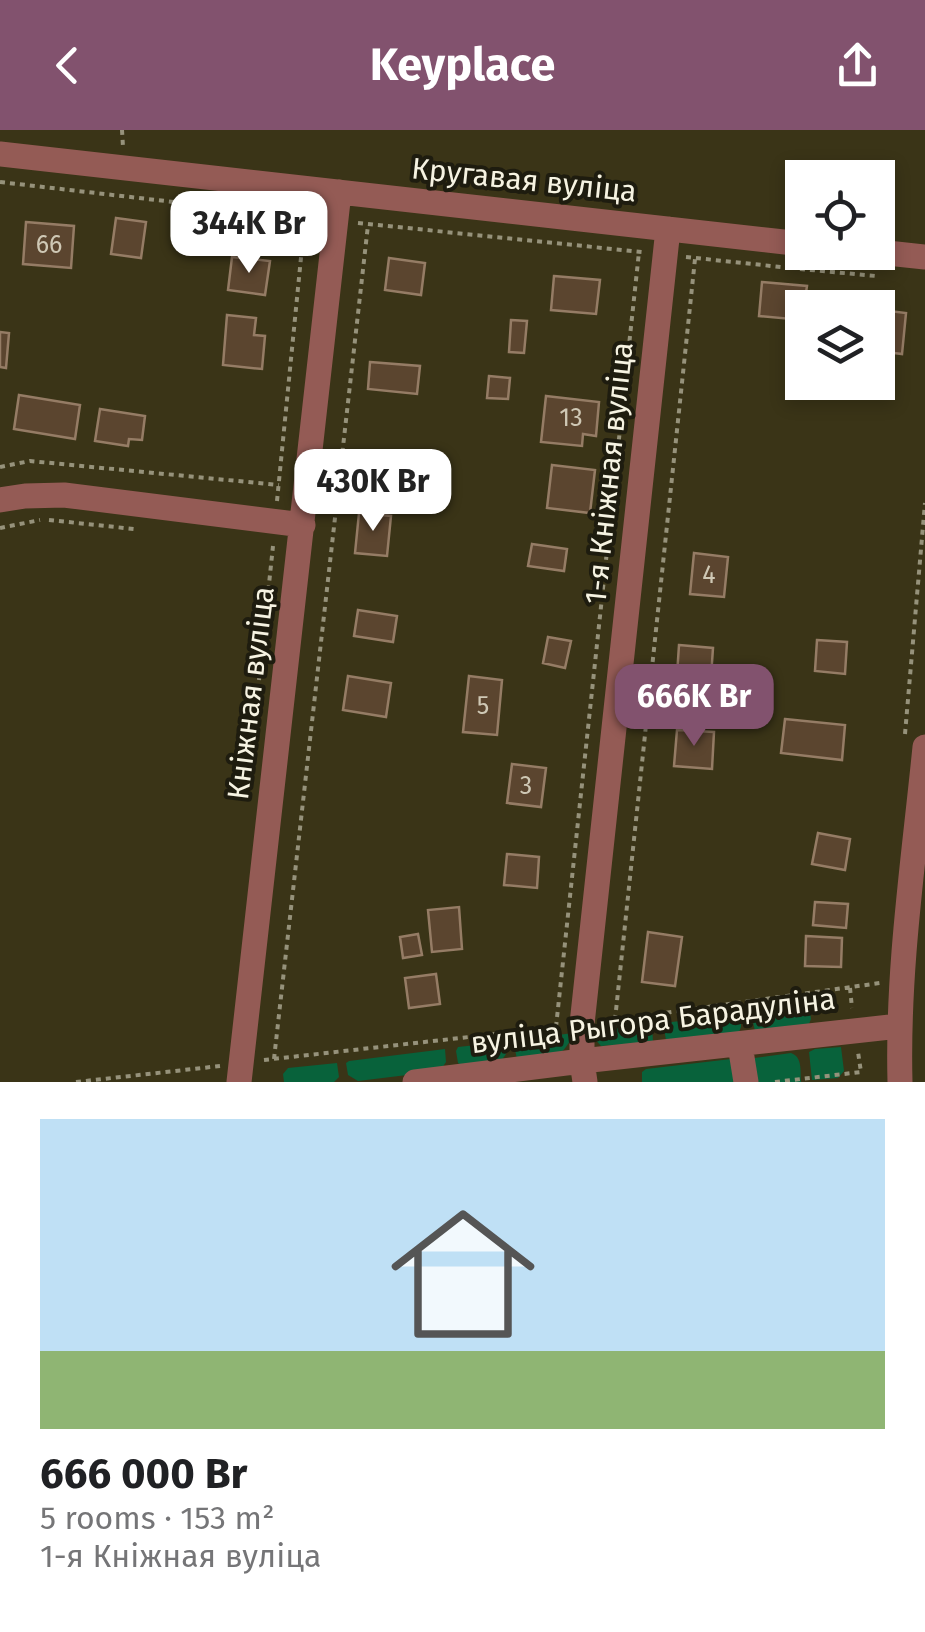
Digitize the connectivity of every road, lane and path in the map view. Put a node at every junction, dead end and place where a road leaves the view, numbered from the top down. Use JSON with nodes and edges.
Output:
{"nodes":[{"id":1,"x":0,"y":154,"type":"edge"},
{"id":2,"x":0,"y":182,"type":"edge"},
{"id":3,"x":339,"y":192,"type":"junction"},
{"id":4,"x":305,"y":218,"type":"junction"},
{"id":5,"x":336,"y":221,"type":"junction"},
{"id":6,"x":368,"y":224,"type":"junction"},
{"id":7,"x":785,"y":244,"type":"edge"},
{"id":8,"x":657,"y":245,"type":"junction"},
{"id":9,"x":895,"y":254,"type":"edge"},
{"id":10,"x":925,"y":257,"type":"edge"},
{"id":11,"x":696,"y":258,"type":"junction"},
{"id":12,"x":887,"y":278,"type":"dead end"},
{"id":13,"x":0,"y":467,"type":"edge"},
{"id":14,"x":0,"y":500,"type":"edge"},
{"id":15,"x":303,"y":524,"type":"junction"},
{"id":16,"x":0,"y":528,"type":"edge"},
{"id":17,"x":140,"y":530,"type":"dead end"},
{"id":18,"x":925,"y":747,"type":"edge"},
{"id":19,"x":884,"y":983,"type":"dead end"},
{"id":20,"x":615,"y":1020,"type":"junction"},
{"id":21,"x":569,"y":1026,"type":"junction"},
{"id":22,"x":898,"y":1026,"type":"junction"},
{"id":23,"x":740,"y":1045,"type":"junction"},
{"id":24,"x":274,"y":1060,"type":"junction"},
{"id":25,"x":583,"y":1071,"type":"edge"},
{"id":26,"x":240,"y":1072,"type":"edge"},
{"id":27,"x":861,"y":1072,"type":"dead end"},
{"id":28,"x":76,"y":1082,"type":"edge"},
{"id":29,"x":415,"y":1082,"type":"edge"},
{"id":30,"x":746,"y":1082,"type":"edge"},
{"id":31,"x":775,"y":1082,"type":"edge"},
{"id":32,"x":900,"y":1082,"type":"edge"}],
"edges":[{"from":1,"to":3,"type":"street","name":"Кругавая вуліца"},
{"from":2,"to":4,"type":"path"},
{"from":3,"to":5,"type":"street","name":"Кніжная вуліца"},
{"from":3,"to":8,"type":"street","name":"Кругавая вуліца"},
{"from":4,"to":5,"type":"path"},
{"from":4,"to":13,"type":"path"},
{"from":5,"to":6,"type":"path"},
{"from":5,"to":15,"type":"street","name":"Кніжная вуліца"},
{"from":6,"to":8,"type":"path"},
{"from":6,"to":24,"type":"path"},
{"from":7,"to":8,"type":"street","name":"Кругавая вуліца"},
{"from":8,"to":11,"type":"path"},
{"from":8,"to":21,"type":"street","name":"1-я Кніжная вуліца"},
{"from":8,"to":21,"type":"path"},
{"from":9,"to":10,"type":"street"},
{"from":11,"to":12,"type":"path"},
{"from":11,"to":20,"type":"path"},
{"from":14,"to":15,"type":"street"},
{"from":15,"to":26,"type":"street","name":"Кніжная вуліца"},
{"from":16,"to":17,"type":"path"},
{"from":18,"to":22,"type":"street"},
{"from":19,"to":20,"type":"path"},
{"from":20,"to":21,"type":"path"},
{"from":21,"to":24,"type":"path"},
{"from":21,"to":25,"type":"street","name":"1-я Кніжная вуліца"},
{"from":22,"to":23,"type":"street","name":"вуліца Рыгора Барадуліна"},
{"from":22,"to":32,"type":"street"},
{"from":23,"to":25,"type":"street","name":"вуліца Рыгора Барадуліна"},
{"from":23,"to":30,"type":"street"},
{"from":24,"to":26,"type":"path"},
{"from":25,"to":29,"type":"street","name":"вуліца Рыгора Барадуліна"},
{"from":26,"to":28,"type":"path"},
{"from":27,"to":31,"type":"path"}]}
